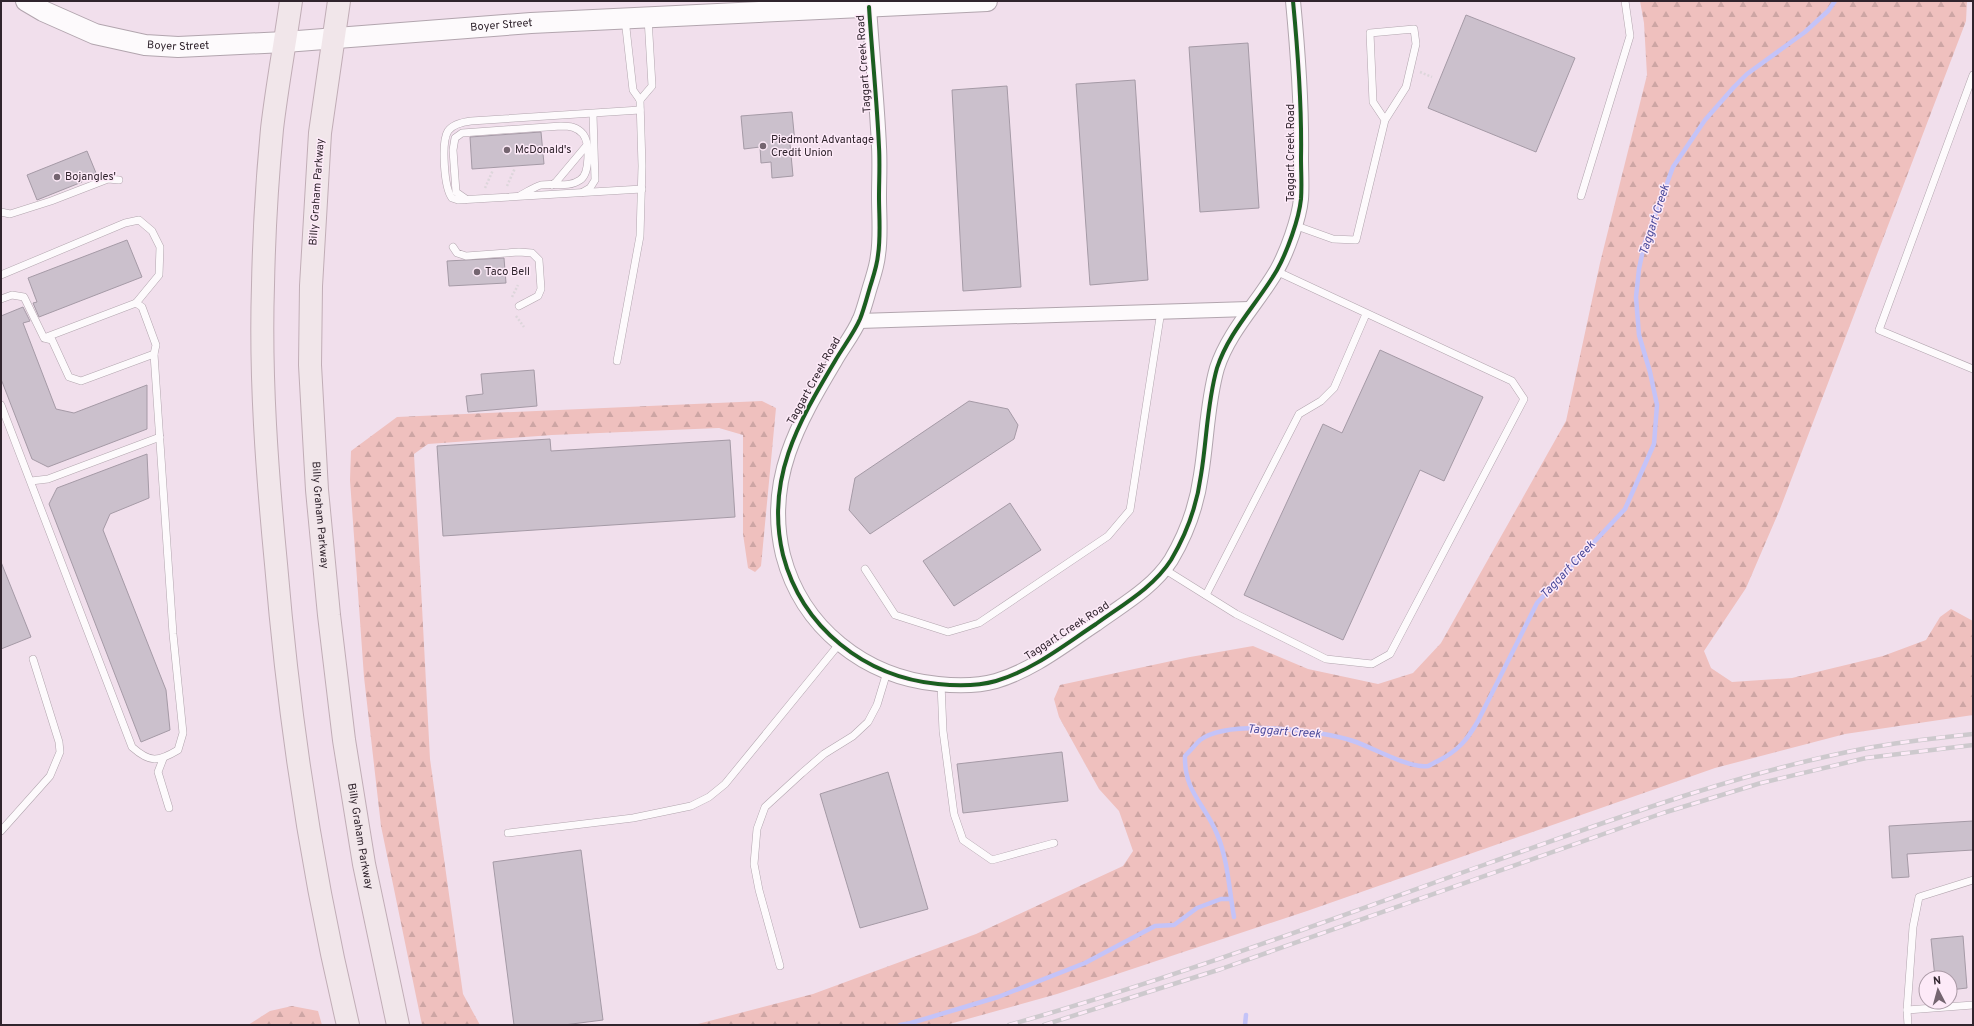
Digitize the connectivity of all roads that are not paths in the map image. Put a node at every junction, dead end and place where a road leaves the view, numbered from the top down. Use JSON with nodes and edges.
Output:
{"nodes":[{"id":1,"x":26,"y":1,"type":"edge"},
{"id":2,"x":291,"y":1,"type":"edge"},
{"id":3,"x":339,"y":1,"type":"edge"},
{"id":4,"x":978,"y":1,"type":"edge"},
{"id":5,"x":987,"y":1,"type":"edge"},
{"id":6,"x":1293,"y":1,"type":"edge"},
{"id":7,"x":1625,"y":1,"type":"edge"},
{"id":8,"x":797,"y":5,"type":"edge"},
{"id":9,"x":869,"y":7,"type":"junction"},
{"id":10,"x":648,"y":18,"type":"junction"},
{"id":11,"x":625,"y":19,"type":"junction"},
{"id":12,"x":334,"y":38,"type":"junction"},
{"id":13,"x":285,"y":42,"type":"junction"},
{"id":14,"x":1973,"y":75,"type":"edge"},
{"id":15,"x":640,"y":100,"type":"junction"},
{"id":16,"x":640,"y":110,"type":"junction"},
{"id":17,"x":593,"y":114,"type":"junction"},
{"id":18,"x":1385,"y":120,"type":"junction"},
{"id":19,"x":587,"y":145,"type":"junction"},
{"id":20,"x":120,"y":180,"type":"dead end"},
{"id":21,"x":552,"y":185,"type":"junction"},
{"id":22,"x":642,"y":189,"type":"junction"},
{"id":23,"x":581,"y":193,"type":"junction"},
{"id":24,"x":520,"y":196,"type":"junction"},
{"id":25,"x":1581,"y":196,"type":"dead end"},
{"id":26,"x":467,"y":200,"type":"junction"},
{"id":27,"x":1,"y":212,"type":"edge"},
{"id":28,"x":1294,"y":225,"type":"junction"},
{"id":29,"x":453,"y":247,"type":"dead end"},
{"id":30,"x":1276,"y":271,"type":"junction"},
{"id":31,"x":1,"y":275,"type":"edge"},
{"id":32,"x":1,"y":299,"type":"edge"},
{"id":33,"x":136,"y":303,"type":"junction"},
{"id":34,"x":519,"y":306,"type":"dead end"},
{"id":35,"x":1249,"y":309,"type":"junction"},
{"id":36,"x":1161,"y":312,"type":"junction"},
{"id":37,"x":1366,"y":314,"type":"junction"},
{"id":38,"x":859,"y":321,"type":"junction"},
{"id":39,"x":44,"y":338,"type":"junction"},
{"id":40,"x":154,"y":354,"type":"junction"},
{"id":41,"x":617,"y":361,"type":"dead end"},
{"id":42,"x":1973,"y":369,"type":"edge"},
{"id":43,"x":1,"y":405,"type":"edge"},
{"id":44,"x":160,"y":437,"type":"junction"},
{"id":45,"x":31,"y":481,"type":"junction"},
{"id":46,"x":865,"y":569,"type":"dead end"},
{"id":47,"x":1164,"y":569,"type":"junction"},
{"id":48,"x":1206,"y":595,"type":"junction"},
{"id":49,"x":840,"y":643,"type":"junction"},
{"id":50,"x":33,"y":658,"type":"dead end"},
{"id":51,"x":887,"y":672,"type":"junction"},
{"id":52,"x":941,"y":684,"type":"junction"},
{"id":53,"x":163,"y":759,"type":"junction"},
{"id":54,"x":169,"y":808,"type":"dead end"},
{"id":55,"x":1,"y":831,"type":"edge"},
{"id":56,"x":508,"y":833,"type":"dead end"},
{"id":57,"x":1054,"y":844,"type":"dead end"},
{"id":58,"x":1973,"y":880,"type":"edge"},
{"id":59,"x":780,"y":966,"type":"dead end"},
{"id":60,"x":1973,"y":1005,"type":"edge"},
{"id":61,"x":1907,"y":1010,"type":"junction"},
{"id":62,"x":347,"y":1024,"type":"edge"},
{"id":63,"x":398,"y":1025,"type":"edge"},
{"id":64,"x":1908,"y":1025,"type":"edge"}],
"edges":[{"from":1,"to":13,"type":"main road","name":"Boyer Street"},
{"from":2,"to":13,"type":"highway"},
{"from":3,"to":12,"type":"highway","name":"Billy Graham Parkway"},
{"from":4,"to":5,"type":"main road","name":"Boyer Street"},
{"from":4,"to":9,"type":"main road","name":"Boyer Street"},
{"from":6,"to":28,"type":"street","name":"Taggart Creek Road"},
{"from":7,"to":25,"type":"lane"},
{"from":8,"to":9,"type":"main road","name":"Boyer Street"},
{"from":8,"to":10,"type":"main road","name":"Boyer Street"},
{"from":9,"to":38,"type":"street","name":"Taggart Creek Road"},
{"from":10,"to":11,"type":"main road","name":"Boyer Street"},
{"from":10,"to":15,"type":"lane"},
{"from":11,"to":12,"type":"main road","name":"Boyer Street"},
{"from":11,"to":15,"type":"lane"},
{"from":12,"to":13,"type":"main road","name":"Boyer Street"},
{"from":12,"to":63,"type":"highway","name":"Billy Graham Parkway"},
{"from":13,"to":62,"type":"highway"},
{"from":14,"to":42,"type":"lane"},
{"from":15,"to":16,"type":"lane"},
{"from":16,"to":17,"type":"lane"},
{"from":16,"to":22,"type":"lane"},
{"from":17,"to":23,"type":"lane"},
{"from":17,"to":26,"type":"lane"},
{"from":18,"to":18,"type":"lane"},
{"from":18,"to":28,"type":"lane"},
{"from":19,"to":21,"type":"lane"},
{"from":19,"to":21,"type":"lane"},
{"from":19,"to":26,"type":"lane"},
{"from":20,"to":27,"type":"lane"},
{"from":21,"to":24,"type":"lane"},
{"from":22,"to":23,"type":"lane"},
{"from":22,"to":41,"type":"lane"},
{"from":23,"to":24,"type":"lane"},
{"from":24,"to":26,"type":"lane"},
{"from":28,"to":30,"type":"street","name":"Taggart Creek Road"},
{"from":29,"to":34,"type":"lane"},
{"from":30,"to":35,"type":"street","name":"Taggart Creek Road"},
{"from":30,"to":37,"type":"lane"},
{"from":31,"to":33,"type":"lane"},
{"from":32,"to":39,"type":"lane"},
{"from":33,"to":39,"type":"lane"},
{"from":33,"to":40,"type":"lane"},
{"from":35,"to":36,"type":"street"},
{"from":35,"to":47,"type":"street","name":"Taggart Creek Road"},
{"from":36,"to":38,"type":"street"},
{"from":36,"to":46,"type":"lane"},
{"from":37,"to":48,"type":"lane"},
{"from":37,"to":48,"type":"lane"},
{"from":38,"to":49,"type":"street","name":"Taggart Creek Road"},
{"from":39,"to":40,"type":"lane"},
{"from":40,"to":44,"type":"lane"},
{"from":43,"to":45,"type":"lane"},
{"from":44,"to":45,"type":"lane"},
{"from":44,"to":53,"type":"lane"},
{"from":45,"to":53,"type":"lane"},
{"from":47,"to":48,"type":"lane"},
{"from":47,"to":52,"type":"street","name":"Taggart Creek Road"},
{"from":49,"to":51,"type":"street","name":"Taggart Creek Road"},
{"from":49,"to":56,"type":"lane"},
{"from":50,"to":55,"type":"lane"},
{"from":51,"to":52,"type":"street","name":"Taggart Creek Road"},
{"from":51,"to":59,"type":"lane"},
{"from":52,"to":57,"type":"lane"},
{"from":53,"to":54,"type":"lane"},
{"from":58,"to":61,"type":"lane"},
{"from":60,"to":61,"type":"lane"},
{"from":61,"to":64,"type":"lane"}]}
